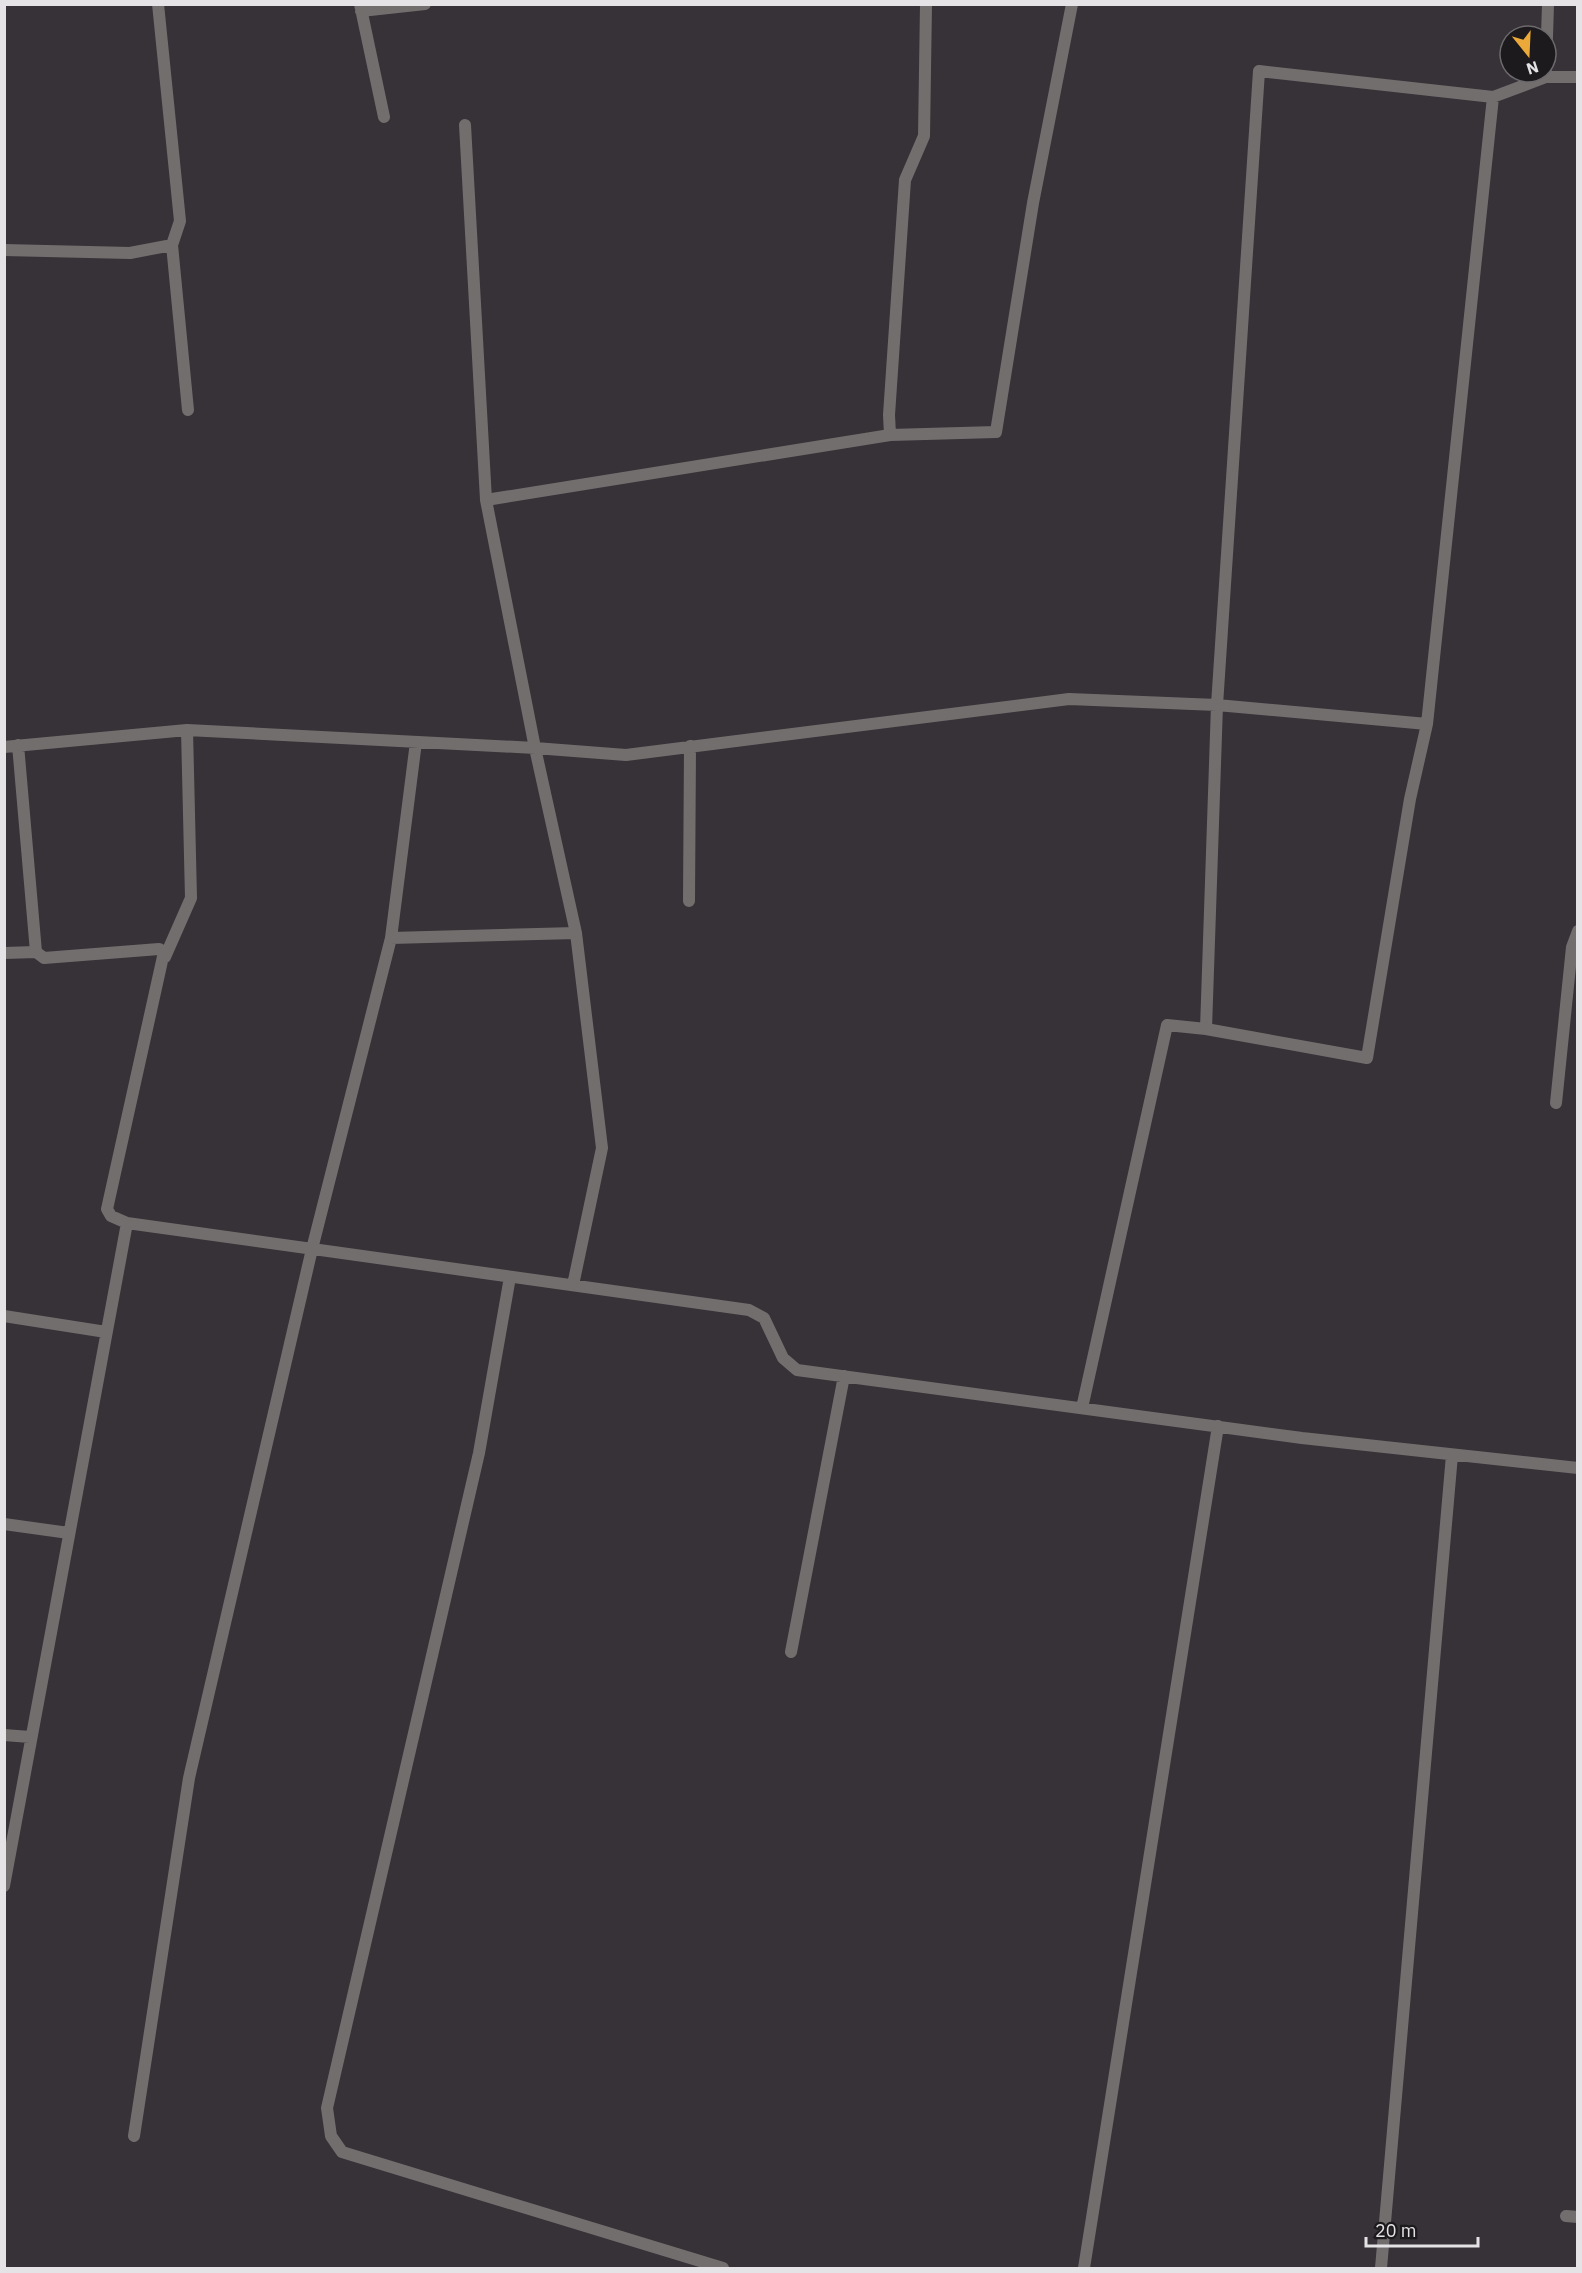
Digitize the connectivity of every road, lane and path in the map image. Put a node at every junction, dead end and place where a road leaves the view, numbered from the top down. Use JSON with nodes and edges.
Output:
{"nodes":[{"id":1,"x":158,"y":4,"type":"edge"},
{"id":2,"x":425,"y":4,"type":"edge"},
{"id":3,"x":926,"y":4,"type":"edge"},
{"id":4,"x":1072,"y":4,"type":"edge"},
{"id":5,"x":1548,"y":4,"type":"edge"},
{"id":6,"x":360,"y":8,"type":"edge"},
{"id":7,"x":1547,"y":24,"type":"edge"},
{"id":8,"x":1558,"y":74,"type":"edge"},
{"id":9,"x":1578,"y":77,"type":"edge"},
{"id":10,"x":1523,"y":84,"type":"edge"},
{"id":11,"x":1493,"y":98,"type":"junction"},
{"id":12,"x":384,"y":117,"type":"dead end"},
{"id":13,"x":465,"y":125,"type":"dead end"},
{"id":14,"x":172,"y":245,"type":"junction"},
{"id":15,"x":4,"y":250,"type":"edge"},
{"id":16,"x":188,"y":410,"type":"dead end"},
{"id":17,"x":890,"y":435,"type":"junction"},
{"id":18,"x":486,"y":500,"type":"junction"},
{"id":19,"x":1217,"y":705,"type":"junction"},
{"id":20,"x":1427,"y":724,"type":"junction"},
{"id":21,"x":187,"y":730,"type":"junction"},
{"id":22,"x":416,"y":742,"type":"junction"},
{"id":23,"x":18,"y":745,"type":"junction"},
{"id":24,"x":690,"y":746,"type":"junction"},
{"id":25,"x":4,"y":747,"type":"edge"},
{"id":26,"x":535,"y":748,"type":"junction"},
{"id":27,"x":689,"y":900,"type":"dead end"},
{"id":28,"x":1578,"y":931,"type":"edge"},
{"id":29,"x":576,"y":933,"type":"junction"},
{"id":30,"x":391,"y":938,"type":"junction"},
{"id":31,"x":36,"y":952,"type":"junction"},
{"id":32,"x":4,"y":953,"type":"edge"},
{"id":33,"x":165,"y":957,"type":"junction"},
{"id":34,"x":1206,"y":1029,"type":"junction"},
{"id":35,"x":1556,"y":1103,"type":"dead end"},
{"id":36,"x":127,"y":1223,"type":"junction"},
{"id":37,"x":312,"y":1249,"type":"junction"},
{"id":38,"x":510,"y":1277,"type":"junction"},
{"id":39,"x":573,"y":1285,"type":"junction"},
{"id":40,"x":4,"y":1316,"type":"edge"},
{"id":41,"x":106,"y":1332,"type":"junction"},
{"id":42,"x":844,"y":1376,"type":"junction"},
{"id":43,"x":1082,"y":1408,"type":"junction"},
{"id":44,"x":1218,"y":1426,"type":"junction"},
{"id":45,"x":1452,"y":1455,"type":"junction"},
{"id":46,"x":1578,"y":1468,"type":"edge"},
{"id":47,"x":4,"y":1524,"type":"edge"},
{"id":48,"x":69,"y":1533,"type":"junction"},
{"id":49,"x":791,"y":1652,"type":"dead end"},
{"id":50,"x":4,"y":1735,"type":"edge"},
{"id":51,"x":30,"y":1737,"type":"junction"},
{"id":52,"x":4,"y":1886,"type":"edge"},
{"id":53,"x":134,"y":2136,"type":"dead end"},
{"id":54,"x":723,"y":2268,"type":"edge"},
{"id":55,"x":1084,"y":2268,"type":"edge"},
{"id":56,"x":1381,"y":2268,"type":"edge"}],
"edges":[{"from":1,"to":14,"type":"street"},
{"from":2,"to":6,"type":"street"},
{"from":3,"to":17,"type":"street"},
{"from":4,"to":17,"type":"street"},
{"from":5,"to":7,"type":"street"},
{"from":6,"to":12,"type":"street"},
{"from":8,"to":9,"type":"street"},
{"from":10,"to":11,"type":"street"},
{"from":11,"to":19,"type":"street"},
{"from":11,"to":20,"type":"street"},
{"from":13,"to":18,"type":"street"},
{"from":14,"to":15,"type":"street"},
{"from":14,"to":16,"type":"street"},
{"from":17,"to":18,"type":"street"},
{"from":18,"to":26,"type":"street"},
{"from":19,"to":20,"type":"street"},
{"from":19,"to":24,"type":"street"},
{"from":19,"to":34,"type":"street"},
{"from":20,"to":34,"type":"street"},
{"from":21,"to":22,"type":"street"},
{"from":21,"to":23,"type":"street"},
{"from":21,"to":33,"type":"street"},
{"from":22,"to":26,"type":"street"},
{"from":22,"to":30,"type":"street"},
{"from":23,"to":25,"type":"street"},
{"from":23,"to":31,"type":"street"},
{"from":24,"to":26,"type":"street"},
{"from":24,"to":27,"type":"street"},
{"from":26,"to":29,"type":"street"},
{"from":28,"to":35,"type":"street"},
{"from":29,"to":30,"type":"street"},
{"from":29,"to":39,"type":"street"},
{"from":30,"to":37,"type":"street"},
{"from":31,"to":32,"type":"street"},
{"from":31,"to":33,"type":"street"},
{"from":33,"to":36,"type":"street"},
{"from":34,"to":43,"type":"street"},
{"from":36,"to":37,"type":"street"},
{"from":36,"to":41,"type":"street"},
{"from":37,"to":38,"type":"street"},
{"from":37,"to":53,"type":"street"},
{"from":38,"to":39,"type":"street"},
{"from":38,"to":54,"type":"street"},
{"from":39,"to":42,"type":"street"},
{"from":40,"to":41,"type":"street"},
{"from":41,"to":48,"type":"street"},
{"from":42,"to":43,"type":"street"},
{"from":42,"to":49,"type":"street"},
{"from":43,"to":44,"type":"street"},
{"from":44,"to":45,"type":"street"},
{"from":44,"to":55,"type":"street"},
{"from":45,"to":46,"type":"street"},
{"from":45,"to":56,"type":"street"},
{"from":47,"to":48,"type":"street"},
{"from":48,"to":51,"type":"street"},
{"from":50,"to":51,"type":"street"},
{"from":51,"to":52,"type":"street"}]}
